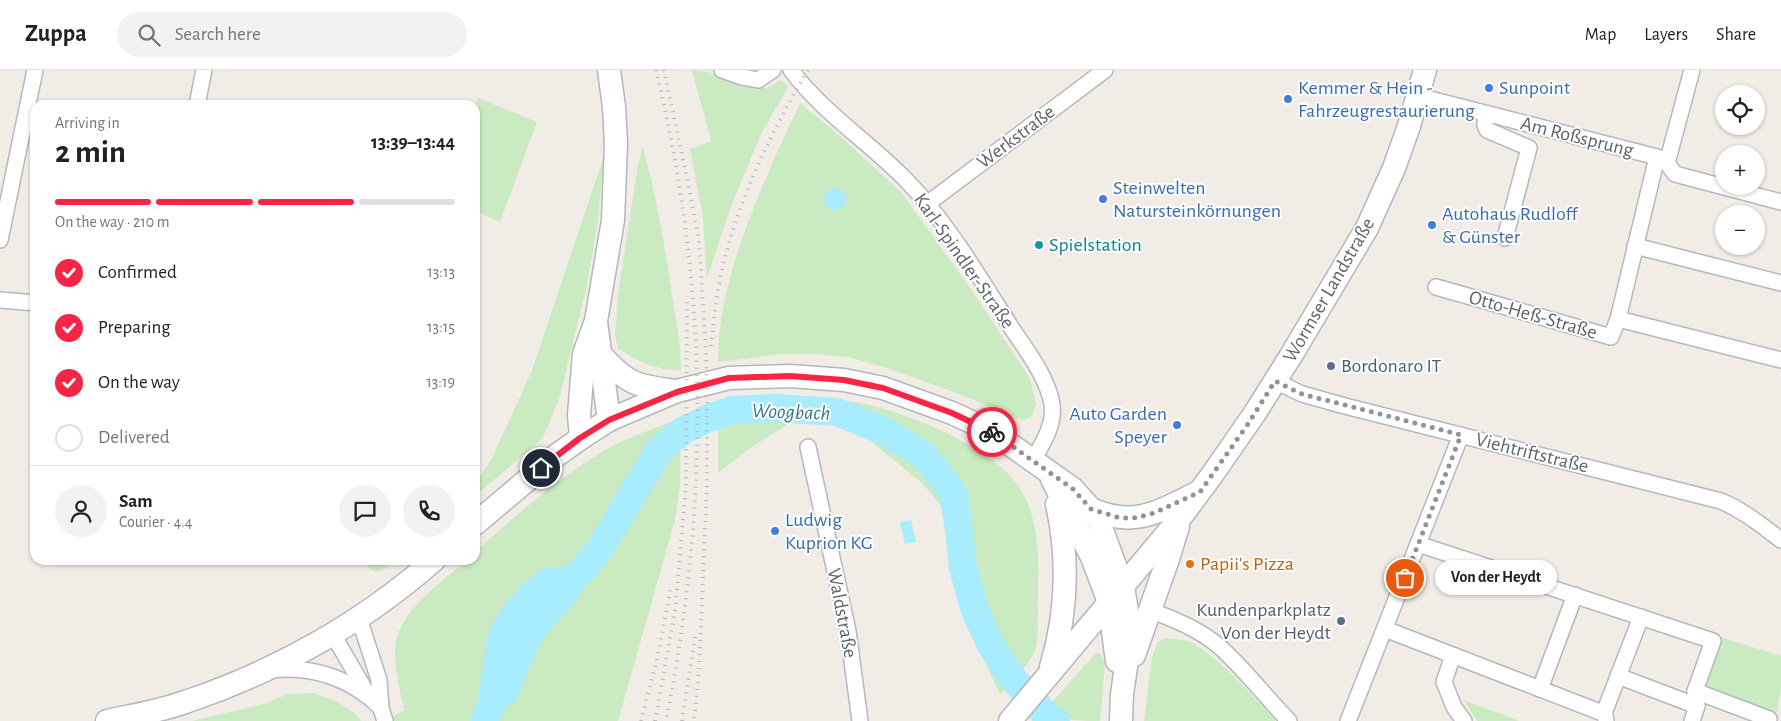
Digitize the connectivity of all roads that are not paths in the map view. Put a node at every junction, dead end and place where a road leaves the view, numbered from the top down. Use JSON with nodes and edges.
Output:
{"nodes":[{"id":1,"x":34,"y":70,"type":"edge"},
{"id":2,"x":204,"y":70,"type":"edge"},
{"id":3,"x":609,"y":70,"type":"edge"},
{"id":4,"x":722,"y":70,"type":"edge"},
{"id":5,"x":773,"y":70,"type":"edge"},
{"id":6,"x":791,"y":70,"type":"edge"},
{"id":7,"x":1104,"y":70,"type":"edge"},
{"id":8,"x":1425,"y":70,"type":"edge"},
{"id":9,"x":1692,"y":70,"type":"edge"},
{"id":10,"x":1418,"y":96,"type":"junction"},
{"id":11,"x":198,"y":100,"type":"edge"},
{"id":12,"x":1486,"y":114,"type":"junction"},
{"id":13,"x":1662,"y":160,"type":"junction"},
{"id":14,"x":1781,"y":202,"type":"edge"},
{"id":15,"x":928,"y":204,"type":"junction"},
{"id":16,"x":1505,"y":238,"type":"dead end"},
{"id":17,"x":0,"y":240,"type":"edge"},
{"id":18,"x":1635,"y":246,"type":"junction"},
{"id":19,"x":1781,"y":283,"type":"edge"},
{"id":20,"x":1436,"y":287,"type":"dead end"},
{"id":21,"x":0,"y":300,"type":"edge"},
{"id":22,"x":30,"y":303,"type":"edge"},
{"id":23,"x":1618,"y":319,"type":"junction"},
{"id":24,"x":596,"y":321,"type":"junction"},
{"id":25,"x":602,"y":356,"type":"junction"},
{"id":26,"x":1781,"y":360,"type":"edge"},
{"id":27,"x":1275,"y":381,"type":"junction"},
{"id":28,"x":677,"y":392,"type":"junction"},
{"id":29,"x":609,"y":420,"type":"junction"},
{"id":30,"x":1461,"y":435,"type":"junction"},
{"id":31,"x":580,"y":438,"type":"junction"},
{"id":32,"x":808,"y":447,"type":"dead end"},
{"id":33,"x":1033,"y":460,"type":"junction"},
{"id":34,"x":1050,"y":474,"type":"junction"},
{"id":35,"x":1200,"y":492,"type":"junction"},
{"id":36,"x":1091,"y":509,"type":"junction"},
{"id":37,"x":1180,"y":518,"type":"junction"},
{"id":38,"x":480,"y":520,"type":"edge"},
{"id":39,"x":1781,"y":540,"type":"edge"},
{"id":40,"x":1418,"y":544,"type":"junction"},
{"id":41,"x":428,"y":565,"type":"edge"},
{"id":42,"x":1116,"y":595,"type":"junction"},
{"id":43,"x":1575,"y":595,"type":"junction"},
{"id":44,"x":1149,"y":610,"type":"junction"},
{"id":45,"x":1641,"y":617,"type":"junction"},
{"id":46,"x":359,"y":618,"type":"junction"},
{"id":47,"x":1385,"y":629,"type":"junction"},
{"id":48,"x":332,"y":633,"type":"junction"},
{"id":49,"x":1452,"y":655,"type":"junction"},
{"id":50,"x":260,"y":672,"type":"junction"},
{"id":51,"x":1618,"y":676,"type":"junction"},
{"id":52,"x":1045,"y":678,"type":"junction"},
{"id":53,"x":1540,"y":689,"type":"junction"},
{"id":54,"x":1695,"y":691,"type":"junction"},
{"id":55,"x":1122,"y":694,"type":"junction"},
{"id":56,"x":368,"y":695,"type":"junction"},
{"id":57,"x":1697,"y":706,"type":"junction"},
{"id":58,"x":384,"y":716,"type":"edge"},
{"id":59,"x":1605,"y":717,"type":"edge"},
{"id":60,"x":1012,"y":718,"type":"edge"},
{"id":61,"x":1121,"y":719,"type":"edge"},
{"id":62,"x":1769,"y":719,"type":"dead end"},
{"id":63,"x":107,"y":721,"type":"edge"},
{"id":64,"x":860,"y":721,"type":"edge"},
{"id":65,"x":1289,"y":721,"type":"edge"},
{"id":66,"x":1348,"y":721,"type":"edge"},
{"id":67,"x":1464,"y":721,"type":"edge"},
{"id":68,"x":1692,"y":721,"type":"edge"}],
"edges":[{"from":1,"to":17,"type":"street"},
{"from":2,"to":11,"type":"street"},
{"from":3,"to":24,"type":"main road"},
{"from":4,"to":5,"type":"street"},
{"from":6,"to":15,"type":"street","name":"Karl-Spindler-Straße"},
{"from":7,"to":15,"type":"street","name":"Werkstraße"},
{"from":8,"to":10,"type":"main road","name":"Wormser Landstraße"},
{"from":9,"to":13,"type":"street"},
{"from":10,"to":12,"type":"street","name":"Am Roßsprung"},
{"from":10,"to":27,"type":"main road","name":"Wormser Landstraße"},
{"from":12,"to":13,"type":"street","name":"Am Roßsprung"},
{"from":12,"to":16,"type":"street","name":"Am Roßsprung"},
{"from":13,"to":14,"type":"street","name":"Am Roßsprung"},
{"from":13,"to":18,"type":"street","name":"Otto-Heß-Straße"},
{"from":15,"to":33,"type":"street","name":"Karl-Spindler-Straße"},
{"from":18,"to":19,"type":"street"},
{"from":18,"to":23,"type":"street","name":"Otto-Heß-Straße"},
{"from":20,"to":23,"type":"street","name":"Otto-Heß-Straße"},
{"from":21,"to":22,"type":"street"},
{"from":23,"to":26,"type":"street","name":"Otto-Heß-Straße"},
{"from":24,"to":25,"type":"main road"},
{"from":24,"to":31,"type":"main road"},
{"from":25,"to":28,"type":"main road"},
{"from":25,"to":29,"type":"main road"},
{"from":27,"to":30,"type":"street","name":"Viehtriftstraße"},
{"from":27,"to":35,"type":"main road","name":"Wormser Landstraße"},
{"from":28,"to":29,"type":"main road"},
{"from":28,"to":33,"type":"main road"},
{"from":29,"to":31,"type":"main road"},
{"from":30,"to":39,"type":"street","name":"Viehtriftstraße"},
{"from":30,"to":40,"type":"street"},
{"from":31,"to":38,"type":"main road"},
{"from":32,"to":64,"type":"street","name":"Waldstraße"},
{"from":33,"to":34,"type":"main road"},
{"from":34,"to":36,"type":"main road"},
{"from":34,"to":42,"type":"main road"},
{"from":34,"to":52,"type":"main road"},
{"from":35,"to":36,"type":"main road"},
{"from":35,"to":37,"type":"main road","name":"Wormser Landstraße"},
{"from":36,"to":42,"type":"main road"},
{"from":37,"to":42,"type":"main road","name":"Wormser Landstraße"},
{"from":37,"to":44,"type":"main road"},
{"from":40,"to":43,"type":"street"},
{"from":40,"to":47,"type":"street"},
{"from":41,"to":46,"type":"main road"},
{"from":42,"to":52,"type":"main road","name":"Wormser Landstraße"},
{"from":42,"to":55,"type":"main road"},
{"from":43,"to":45,"type":"street"},
{"from":43,"to":53,"type":"street"},
{"from":44,"to":55,"type":"main road"},
{"from":44,"to":65,"type":"street"},
{"from":45,"to":51,"type":"street"},
{"from":45,"to":54,"type":"street"},
{"from":46,"to":48,"type":"main road"},
{"from":46,"to":58,"type":"street"},
{"from":47,"to":49,"type":"street"},
{"from":47,"to":66,"type":"street"},
{"from":48,"to":50,"type":"main road"},
{"from":48,"to":56,"type":"street"},
{"from":49,"to":53,"type":"street"},
{"from":49,"to":67,"type":"street"},
{"from":50,"to":56,"type":"street"},
{"from":50,"to":63,"type":"main road"},
{"from":51,"to":57,"type":"street"},
{"from":51,"to":59,"type":"street"},
{"from":52,"to":60,"type":"main road","name":"Wormser Landstraße"},
{"from":53,"to":59,"type":"street"},
{"from":54,"to":57,"type":"street"},
{"from":54,"to":62,"type":"street"},
{"from":55,"to":61,"type":"main road"},
{"from":56,"to":58,"type":"street"},
{"from":57,"to":68,"type":"street"}]}
